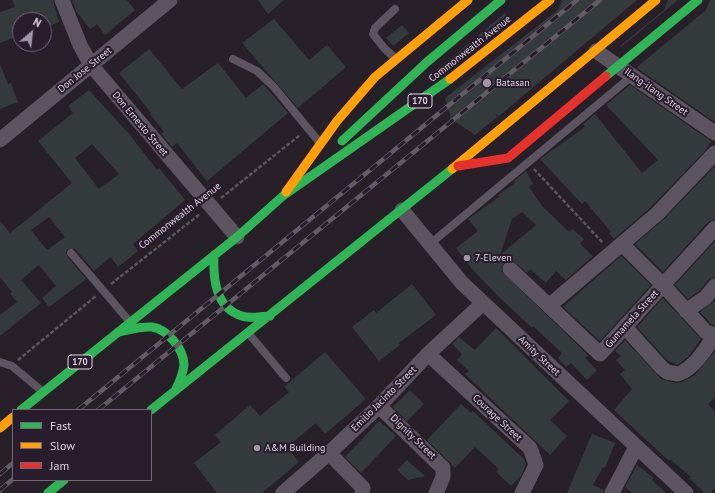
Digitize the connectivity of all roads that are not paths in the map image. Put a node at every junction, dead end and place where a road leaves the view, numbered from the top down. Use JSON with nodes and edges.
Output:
{"nodes":[{"id":1,"x":62,"y":0,"type":"edge"},
{"id":2,"x":170,"y":0,"type":"edge"},
{"id":3,"x":468,"y":0,"type":"edge"},
{"id":4,"x":501,"y":0,"type":"edge"},
{"id":5,"x":550,"y":0,"type":"edge"},
{"id":6,"x":656,"y":0,"type":"edge"},
{"id":7,"x":698,"y":0,"type":"edge"},
{"id":8,"x":395,"y":9,"type":"dead end"},
{"id":9,"x":596,"y":51,"type":"junction"},
{"id":10,"x":233,"y":59,"type":"dead end"},
{"id":11,"x":395,"y":59,"type":"junction"},
{"id":12,"x":91,"y":65,"type":"junction"},
{"id":13,"x":619,"y":67,"type":"junction"},
{"id":14,"x":632,"y":76,"type":"junction"},
{"id":15,"x":547,"y":126,"type":"junction"},
{"id":16,"x":715,"y":133,"type":"edge"},
{"id":17,"x":557,"y":138,"type":"junction"},
{"id":18,"x":0,"y":140,"type":"edge"},
{"id":19,"x":321,"y":144,"type":"junction"},
{"id":20,"x":715,"y":153,"type":"edge"},
{"id":21,"x":458,"y":166,"type":"junction"},
{"id":22,"x":284,"y":195,"type":"junction"},
{"id":23,"x":402,"y":210,"type":"junction"},
{"id":24,"x":715,"y":228,"type":"edge"},
{"id":25,"x":237,"y":237,"type":"junction"},
{"id":26,"x":430,"y":244,"type":"junction"},
{"id":27,"x":617,"y":248,"type":"junction"},
{"id":28,"x":71,"y":253,"type":"dead end"},
{"id":29,"x":214,"y":255,"type":"junction"},
{"id":30,"x":510,"y":269,"type":"dead end"},
{"id":31,"x":663,"y":285,"type":"junction"},
{"id":32,"x":715,"y":286,"type":"edge"},
{"id":33,"x":483,"y":303,"type":"junction"},
{"id":34,"x":550,"y":305,"type":"junction"},
{"id":35,"x":686,"y":311,"type":"junction"},
{"id":36,"x":270,"y":316,"type":"junction"},
{"id":37,"x":130,"y":322,"type":"junction"},
{"id":38,"x":625,"y":327,"type":"junction"},
{"id":39,"x":117,"y":333,"type":"junction"},
{"id":40,"x":248,"y":334,"type":"junction"},
{"id":41,"x":714,"y":335,"type":"edge"},
{"id":42,"x":428,"y":354,"type":"junction"},
{"id":43,"x":0,"y":362,"type":"edge"},
{"id":44,"x":286,"y":378,"type":"dead end"},
{"id":45,"x":175,"y":391,"type":"junction"},
{"id":46,"x":42,"y":392,"type":"junction"},
{"id":47,"x":379,"y":406,"type":"junction"},
{"id":48,"x":22,"y":409,"type":"edge"},
{"id":49,"x":152,"y":409,"type":"edge"},
{"id":50,"x":12,"y":418,"type":"edge"},
{"id":51,"x":0,"y":428,"type":"edge"},
{"id":52,"x":636,"y":447,"type":"junction"},
{"id":53,"x":329,"y":453,"type":"junction"},
{"id":54,"x":63,"y":481,"type":"edge"},
{"id":55,"x":48,"y":493,"type":"edge"},
{"id":56,"x":283,"y":493,"type":"edge"},
{"id":57,"x":362,"y":493,"type":"edge"},
{"id":58,"x":436,"y":493,"type":"edge"},
{"id":59,"x":522,"y":493,"type":"edge"},
{"id":60,"x":612,"y":493,"type":"edge"},
{"id":61,"x":686,"y":493,"type":"edge"}],
"edges":[{"from":1,"to":12,"type":"street","name":"Don Ernesto Street"},
{"from":2,"to":12,"type":"street","name":"Don Jose Street"},
{"from":3,"to":11,"type":"main road","name":"Commonwealth Avenue","number":"170"},
{"from":4,"to":22,"type":"main road"},
{"from":5,"to":22,"type":"main road","name":"Commonwealth Avenue","number":"170"},
{"from":6,"to":9,"type":"main road"},
{"from":7,"to":13,"type":"main road"},
{"from":8,"to":11,"type":"lane"},
{"from":9,"to":13,"type":"street","name":"Ilang-ilang Street"},
{"from":9,"to":21,"type":"main road"},
{"from":10,"to":19,"type":"lane"},
{"from":11,"to":19,"type":"main road","name":"Commonwealth Avenue","number":"170"},
{"from":12,"to":18,"type":"street","name":"Don Jose Street"},
{"from":12,"to":25,"type":"street","name":"Don Ernesto Street"},
{"from":13,"to":14,"type":"street","name":"Ilang-ilang Street"},
{"from":13,"to":15,"type":"main road"},
{"from":14,"to":16,"type":"street","name":"Ilang-ilang Street"},
{"from":14,"to":17,"type":"lane"},
{"from":15,"to":17,"type":"lane"},
{"from":15,"to":21,"type":"main road"},
{"from":17,"to":26,"type":"lane"},
{"from":19,"to":22,"type":"main road","name":"Commonwealth Avenue","number":"170"},
{"from":20,"to":27,"type":"street"},
{"from":21,"to":23,"type":"main road"},
{"from":22,"to":25,"type":"main road","name":"Commonwealth Avenue","number":"170"},
{"from":23,"to":26,"type":"street","name":"Amity Street"},
{"from":23,"to":36,"type":"main road"},
{"from":24,"to":31,"type":"street","name":"Gumamela Street"},
{"from":25,"to":29,"type":"main road","name":"Commonwealth Avenue","number":"170"},
{"from":26,"to":33,"type":"street","name":"Amity Street"},
{"from":27,"to":31,"type":"street"},
{"from":27,"to":34,"type":"street"},
{"from":28,"to":37,"type":"lane"},
{"from":29,"to":36,"type":"main road"},
{"from":29,"to":37,"type":"main road","name":"Commonwealth Avenue","number":"170"},
{"from":30,"to":34,"type":"street","name":"Gumamela Street"},
{"from":31,"to":35,"type":"street"},
{"from":31,"to":38,"type":"street","name":"Gumamela Street"},
{"from":32,"to":35,"type":"street"},
{"from":33,"to":42,"type":"street","name":"Emilio Jacinto Street"},
{"from":33,"to":52,"type":"street","name":"Amity Street"},
{"from":34,"to":38,"type":"street","name":"Gumamela Street"},
{"from":35,"to":41,"type":"street"},
{"from":36,"to":40,"type":"main road"},
{"from":37,"to":39,"type":"main road","name":"Commonwealth Avenue","number":"170"},
{"from":38,"to":41,"type":"street"},
{"from":39,"to":45,"type":"main road"},
{"from":39,"to":46,"type":"main road","name":"Commonwealth Avenue","number":"170"},
{"from":40,"to":44,"type":"lane"},
{"from":40,"to":45,"type":"main road"},
{"from":42,"to":47,"type":"street","name":"Emilio Jacinto Street"},
{"from":42,"to":59,"type":"street","name":"Courage Street"},
{"from":43,"to":46,"type":"lane"},
{"from":45,"to":49,"type":"main road"},
{"from":46,"to":48,"type":"main road","name":"Commonwealth Avenue","number":"170"},
{"from":47,"to":53,"type":"street","name":"Emilio Jacinto Street"},
{"from":47,"to":58,"type":"street","name":"Dignity Street"},
{"from":50,"to":51,"type":"main road"},
{"from":52,"to":60,"type":"street"},
{"from":52,"to":61,"type":"street","name":"Amity Street"},
{"from":53,"to":56,"type":"street","name":"Emilio Jacinto Street"},
{"from":53,"to":57,"type":"street"},
{"from":54,"to":55,"type":"main road"}]}
